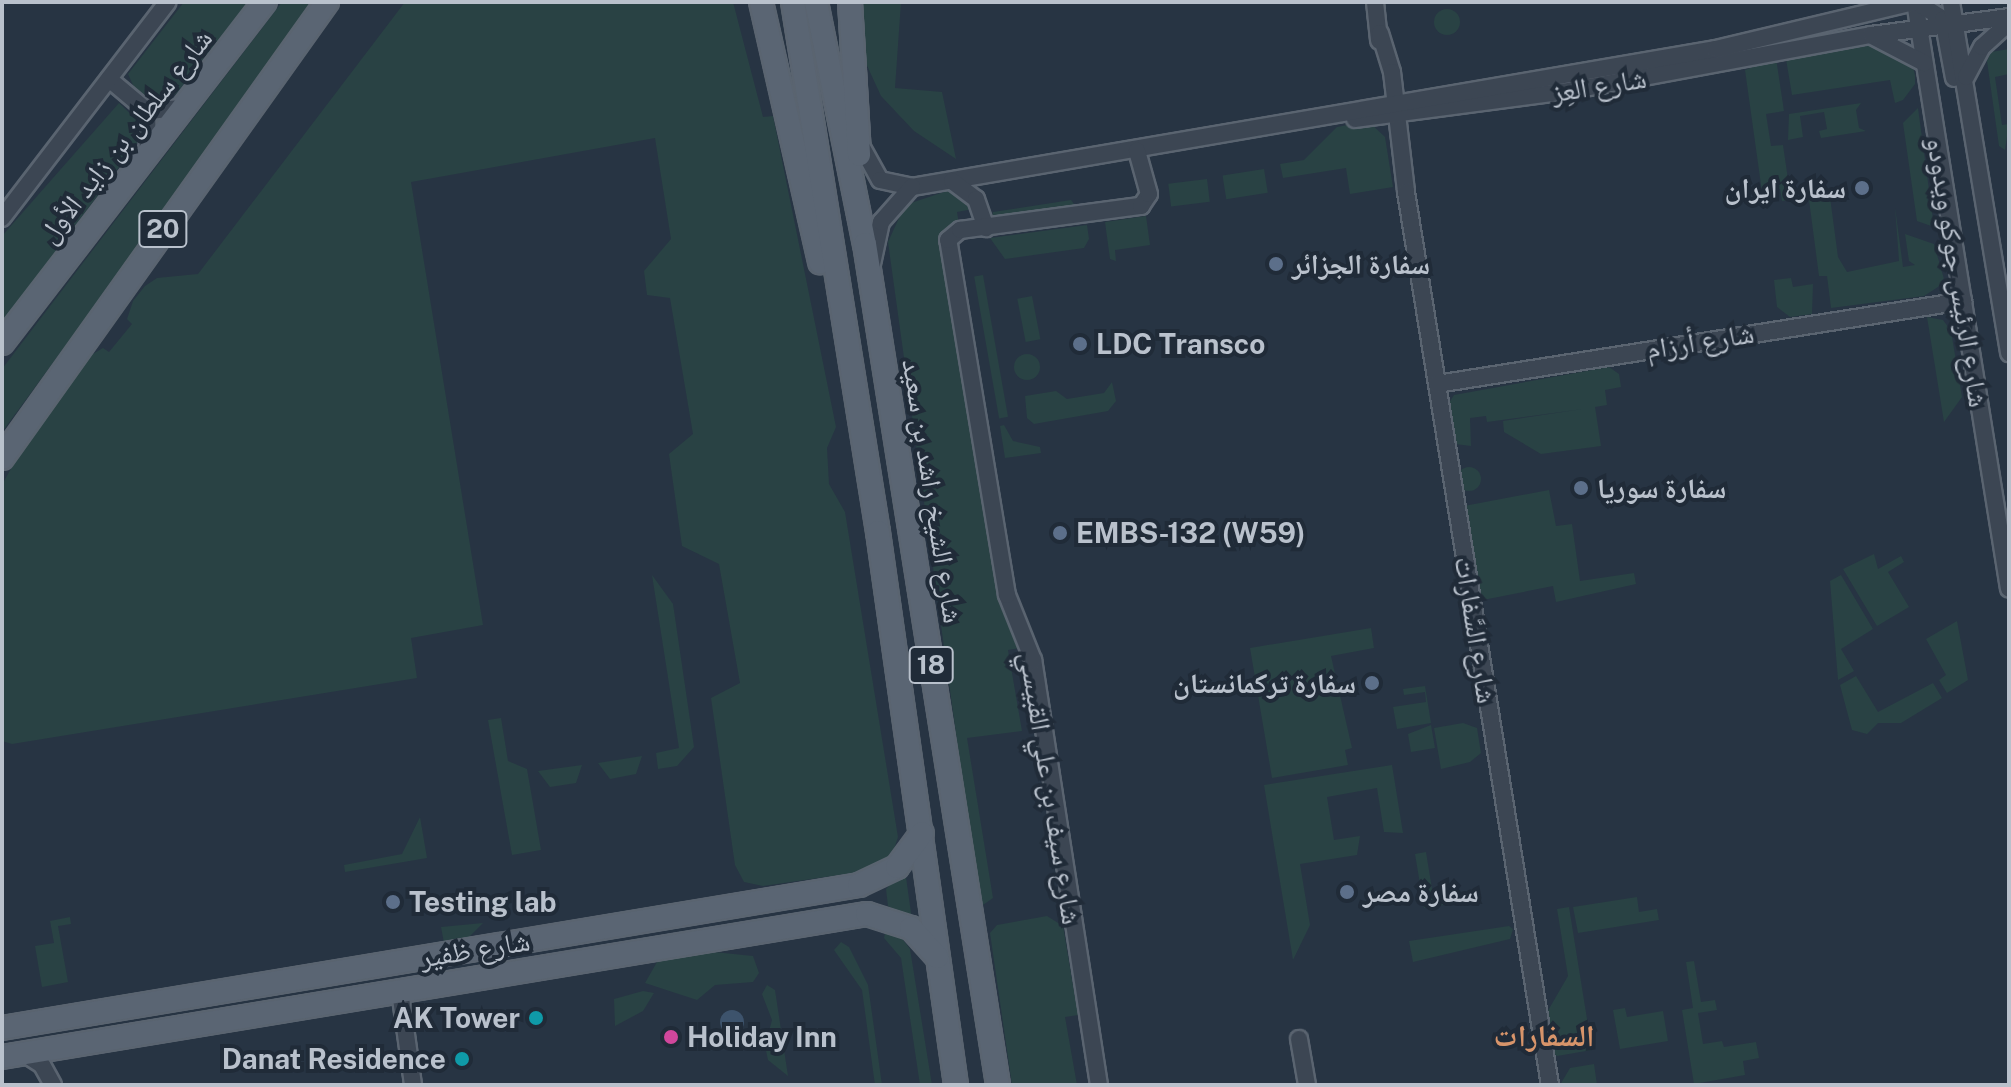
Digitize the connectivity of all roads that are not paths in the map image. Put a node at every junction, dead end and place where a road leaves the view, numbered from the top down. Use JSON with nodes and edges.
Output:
{"nodes":[{"id":1,"x":168,"y":2,"type":"edge"},
{"id":2,"x":265,"y":2,"type":"edge"},
{"id":3,"x":327,"y":2,"type":"edge"},
{"id":4,"x":761,"y":2,"type":"edge"},
{"id":5,"x":793,"y":2,"type":"edge"},
{"id":6,"x":816,"y":2,"type":"edge"},
{"id":7,"x":850,"y":2,"type":"edge"},
{"id":8,"x":1375,"y":2,"type":"edge"},
{"id":9,"x":1915,"y":2,"type":"edge"},
{"id":10,"x":1951,"y":2,"type":"edge"},
{"id":11,"x":1876,"y":7,"type":"edge"},
{"id":12,"x":2009,"y":17,"type":"edge"},
{"id":13,"x":2009,"y":23,"type":"edge"},
{"id":14,"x":1951,"y":25,"type":"junction"},
{"id":15,"x":1920,"y":28,"type":"junction"},
{"id":16,"x":1871,"y":35,"type":"junction"},
{"id":17,"x":1924,"y":63,"type":"junction"},
{"id":18,"x":1966,"y":78,"type":"junction"},
{"id":19,"x":109,"y":79,"type":"junction"},
{"id":20,"x":185,"y":108,"type":"junction"},
{"id":21,"x":1392,"y":109,"type":"junction"},
{"id":22,"x":147,"y":111,"type":"junction"},
{"id":23,"x":857,"y":137,"type":"junction"},
{"id":24,"x":1137,"y":151,"type":"junction"},
{"id":25,"x":148,"y":155,"type":"junction"},
{"id":26,"x":952,"y":181,"type":"junction"},
{"id":27,"x":912,"y":187,"type":"junction"},
{"id":28,"x":2,"y":218,"type":"edge"},
{"id":29,"x":978,"y":229,"type":"junction"},
{"id":30,"x":865,"y":244,"type":"junction"},
{"id":31,"x":869,"y":276,"type":"junction"},
{"id":32,"x":1963,"y":301,"type":"junction"},
{"id":33,"x":2006,"y":333,"type":"junction"},
{"id":34,"x":2,"y":343,"type":"edge"},
{"id":35,"x":2009,"y":353,"type":"edge"},
{"id":36,"x":1437,"y":384,"type":"junction"},
{"id":37,"x":2,"y":458,"type":"edge"},
{"id":38,"x":878,"y":532,"type":"junction"},
{"id":39,"x":2009,"y":589,"type":"edge"},
{"id":40,"x":922,"y":833,"type":"junction"},
{"id":41,"x":939,"y":962,"type":"junction"},
{"id":42,"x":400,"y":991,"type":"junction"},
{"id":43,"x":2,"y":1028,"type":"edge"},
{"id":44,"x":1299,"y":1039,"type":"dead end"},
{"id":45,"x":71,"y":1046,"type":"junction"},
{"id":46,"x":25,"y":1054,"type":"junction"},
{"id":47,"x":2,"y":1057,"type":"edge"},
{"id":48,"x":52,"y":1083,"type":"edge"},
{"id":49,"x":413,"y":1085,"type":"edge"},
{"id":50,"x":956,"y":1085,"type":"edge"},
{"id":51,"x":998,"y":1085,"type":"edge"},
{"id":52,"x":1099,"y":1085,"type":"edge"},
{"id":53,"x":1307,"y":1085,"type":"edge"},
{"id":54,"x":1550,"y":1085,"type":"edge"}],
"edges":[{"from":1,"to":19,"type":"street"},
{"from":2,"to":20,"type":"main road","name":"شارع سلطان بن زايد الأول","number":"20"},
{"from":3,"to":37,"type":"main road","number":"20"},
{"from":4,"to":38,"type":"main road"},
{"from":5,"to":38,"type":"main road","number":"18"},
{"from":6,"to":30,"type":"main road","name":"شارع الشيخ راشد بن سعيد","number":"18"},
{"from":7,"to":23,"type":"main road"},
{"from":8,"to":21,"type":"street","name":"شارع السَّفارات"},
{"from":9,"to":11,"type":"street","name":"شارع العِز"},
{"from":9,"to":14,"type":"street"},
{"from":9,"to":15,"type":"street","name":"شارع الرئيس جوكو ويدودو"},
{"from":10,"to":14,"type":"street","name":"شارع الرئيس جوكو ويدودو"},
{"from":11,"to":21,"type":"street","name":"شارع العِز"},
{"from":12,"to":14,"type":"street","name":"شارع العِز"},
{"from":13,"to":18,"type":"street"},
{"from":14,"to":15,"type":"street","name":"شارع العِز"},
{"from":14,"to":18,"type":"street","name":"شارع الرئيس جوكو ويدودو"},
{"from":14,"to":33,"type":"street"},
{"from":15,"to":16,"type":"street","name":"شارع العِز"},
{"from":15,"to":17,"type":"street","name":"شارع الرئيس جوكو ويدودو"},
{"from":16,"to":17,"type":"street"},
{"from":16,"to":21,"type":"street","name":"شارع العِز"},
{"from":17,"to":32,"type":"street","name":"شارع الرئيس جوكو ويدودو"},
{"from":18,"to":33,"type":"street","name":"شارع الرئيس جوكو ويدودو"},
{"from":19,"to":22,"type":"street"},
{"from":19,"to":28,"type":"street"},
{"from":20,"to":22,"type":"street"},
{"from":20,"to":25,"type":"main road","name":"شارع سلطان بن زايد الأول","number":"20"},
{"from":21,"to":24,"type":"street","name":"شارع العِز"},
{"from":21,"to":36,"type":"street","name":"شارع السَّفارات"},
{"from":22,"to":25,"type":"street"},
{"from":23,"to":27,"type":"street","name":"شارع العِز"},
{"from":23,"to":30,"type":"main road"},
{"from":24,"to":26,"type":"street","name":"شارع العِز"},
{"from":24,"to":29,"type":"street"},
{"from":25,"to":34,"type":"main road","name":"شارع سلطان بن زايد الأول","number":"20"},
{"from":26,"to":27,"type":"street","name":"شارع العِز"},
{"from":26,"to":29,"type":"street"},
{"from":27,"to":31,"type":"street"},
{"from":29,"to":52,"type":"street","name":"شارع سيف بن علي القبيسي"},
{"from":30,"to":31,"type":"main road","name":"شارع الشيخ راشد بن سعيد","number":"18"},
{"from":31,"to":51,"type":"main road","name":"شارع الشيخ راشد بن سعيد","number":"18"},
{"from":32,"to":36,"type":"street","name":"شارع أرزام"},
{"from":32,"to":39,"type":"street","name":"شارع الرئيس جوكو ويدودو"},
{"from":33,"to":35,"type":"street","name":"شارع الرئيس جوكو ويدودو"},
{"from":36,"to":54,"type":"street","name":"شارع السَّفارات"},
{"from":38,"to":40,"type":"main road","number":"18"},
{"from":40,"to":41,"type":"main road","number":"18"},
{"from":40,"to":43,"type":"main road","name":"شارع ظفير"},
{"from":41,"to":42,"type":"main road","name":"شارع ظفير"},
{"from":41,"to":50,"type":"main road","number":"18"},
{"from":42,"to":45,"type":"main road","name":"شارع ظفير"},
{"from":42,"to":49,"type":"street"},
{"from":44,"to":53,"type":"street"},
{"from":45,"to":46,"type":"main road","name":"شارع ظفير"},
{"from":45,"to":48,"type":"street"},
{"from":46,"to":47,"type":"main road","name":"شارع ظفير"},
{"from":46,"to":48,"type":"street"}]}
